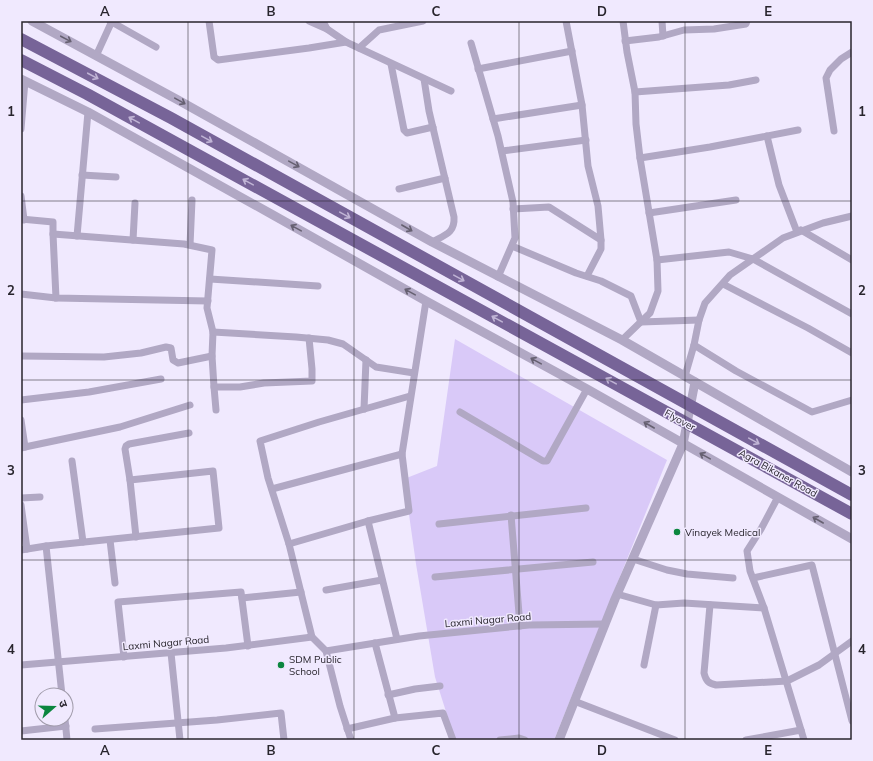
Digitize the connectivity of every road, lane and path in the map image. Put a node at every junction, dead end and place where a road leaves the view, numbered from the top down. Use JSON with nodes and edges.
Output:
{"nodes":[{"id":1,"x":32,"y":21,"type":"edge"},
{"id":2,"x":111,"y":21,"type":"edge"},
{"id":3,"x":309,"y":21,"type":"edge"},
{"id":4,"x":324,"y":21,"type":"edge"},
{"id":5,"x":423,"y":21,"type":"edge"},
{"id":6,"x":566,"y":21,"type":"edge"},
{"id":7,"x":623,"y":21,"type":"edge"},
{"id":8,"x":662,"y":21,"type":"edge"},
{"id":9,"x":747,"y":21,"type":"edge"},
{"id":10,"x":207,"y":22,"type":"edge"},
{"id":11,"x":327,"y":29,"type":"junction"},
{"id":12,"x":663,"y":36,"type":"junction"},
{"id":13,"x":21,"y":39,"type":"edge"},
{"id":14,"x":625,"y":41,"type":"junction"},
{"id":15,"x":346,"y":42,"type":"junction"},
{"id":16,"x":471,"y":43,"type":"dead end"},
{"id":17,"x":156,"y":47,"type":"dead end"},
{"id":18,"x":358,"y":48,"type":"junction"},
{"id":19,"x":572,"y":51,"type":"junction"},
{"id":20,"x":852,"y":52,"type":"edge"},
{"id":21,"x":96,"y":56,"type":"junction"},
{"id":22,"x":21,"y":60,"type":"edge"},
{"id":23,"x":391,"y":64,"type":"junction"},
{"id":24,"x":478,"y":69,"type":"junction"},
{"id":25,"x":424,"y":79,"type":"junction"},
{"id":26,"x":23,"y":80,"type":"edge"},
{"id":27,"x":756,"y":80,"type":"dead end"},
{"id":28,"x":451,"y":91,"type":"dead end"},
{"id":29,"x":634,"y":92,"type":"junction"},
{"id":30,"x":582,"y":105,"type":"junction"},
{"id":31,"x":88,"y":112,"type":"junction"},
{"id":32,"x":493,"y":119,"type":"junction"},
{"id":33,"x":433,"y":127,"type":"junction"},
{"id":34,"x":21,"y":129,"type":"edge"},
{"id":35,"x":798,"y":130,"type":"dead end"},
{"id":36,"x":834,"y":131,"type":"dead end"},
{"id":37,"x":767,"y":136,"type":"junction"},
{"id":38,"x":586,"y":140,"type":"junction"},
{"id":39,"x":502,"y":151,"type":"junction"},
{"id":40,"x":640,"y":158,"type":"junction"},
{"id":41,"x":82,"y":175,"type":"junction"},
{"id":42,"x":116,"y":177,"type":"dead end"},
{"id":43,"x":445,"y":178,"type":"junction"},
{"id":44,"x":399,"y":189,"type":"dead end"},
{"id":45,"x":21,"y":196,"type":"edge"},
{"id":46,"x":192,"y":200,"type":"dead end"},
{"id":47,"x":736,"y":200,"type":"dead end"},
{"id":48,"x":135,"y":203,"type":"dead end"},
{"id":49,"x":513,"y":209,"type":"junction"},
{"id":50,"x":650,"y":213,"type":"junction"},
{"id":51,"x":852,"y":216,"type":"edge"},
{"id":52,"x":22,"y":220,"type":"edge"},
{"id":53,"x":799,"y":231,"type":"junction"},
{"id":54,"x":52,"y":234,"type":"junction"},
{"id":55,"x":77,"y":236,"type":"junction"},
{"id":56,"x":133,"y":240,"type":"junction"},
{"id":57,"x":601,"y":240,"type":"junction"},
{"id":58,"x":432,"y":242,"type":"junction"},
{"id":59,"x":190,"y":245,"type":"junction"},
{"id":60,"x":512,"y":246,"type":"junction"},
{"id":61,"x":753,"y":259,"type":"junction"},
{"id":62,"x":657,"y":260,"type":"junction"},
{"id":63,"x":852,"y":260,"type":"edge"},
{"id":64,"x":587,"y":276,"type":"junction"},
{"id":65,"x":498,"y":277,"type":"junction"},
{"id":66,"x":210,"y":279,"type":"junction"},
{"id":67,"x":723,"y":284,"type":"junction"},
{"id":68,"x":318,"y":286,"type":"dead end"},
{"id":69,"x":21,"y":294,"type":"edge"},
{"id":70,"x":56,"y":298,"type":"junction"},
{"id":71,"x":208,"y":301,"type":"junction"},
{"id":72,"x":426,"y":301,"type":"junction"},
{"id":73,"x":852,"y":314,"type":"edge"},
{"id":74,"x":699,"y":320,"type":"junction"},
{"id":75,"x":641,"y":322,"type":"junction"},
{"id":76,"x":213,"y":332,"type":"junction"},
{"id":77,"x":309,"y":338,"type":"junction"},
{"id":78,"x":622,"y":340,"type":"junction"},
{"id":79,"x":694,"y":345,"type":"junction"},
{"id":80,"x":852,"y":353,"type":"edge"},
{"id":81,"x":21,"y":356,"type":"edge"},
{"id":82,"x":212,"y":356,"type":"junction"},
{"id":83,"x":366,"y":360,"type":"junction"},
{"id":84,"x":414,"y":373,"type":"junction"},
{"id":85,"x":685,"y":376,"type":"junction"},
{"id":86,"x":160,"y":379,"type":"dead end"},
{"id":87,"x":695,"y":382,"type":"junction"},
{"id":88,"x":214,"y":387,"type":"junction"},
{"id":89,"x":587,"y":389,"type":"junction"},
{"id":90,"x":410,"y":396,"type":"junction"},
{"id":91,"x":21,"y":400,"type":"edge"},
{"id":92,"x":852,"y":400,"type":"edge"},
{"id":93,"x":190,"y":405,"type":"dead end"},
{"id":94,"x":364,"y":409,"type":"junction"},
{"id":95,"x":216,"y":410,"type":"dead end"},
{"id":96,"x":460,"y":412,"type":"dead end"},
{"id":97,"x":21,"y":420,"type":"edge"},
{"id":98,"x":703,"y":432,"type":"joint"},
{"id":99,"x":190,"y":433,"type":"dead end"},
{"id":100,"x":683,"y":444,"type":"junction"},
{"id":101,"x":23,"y":447,"type":"edge"},
{"id":102,"x":402,"y":454,"type":"junction"},
{"id":103,"x":72,"y":461,"type":"dead end"},
{"id":104,"x":852,"y":472,"type":"edge"},
{"id":105,"x":130,"y":480,"type":"junction"},
{"id":106,"x":272,"y":489,"type":"junction"},
{"id":107,"x":852,"y":495,"type":"edge"},
{"id":108,"x":40,"y":497,"type":"dead end"},
{"id":109,"x":778,"y":497,"type":"junction"},
{"id":110,"x":21,"y":498,"type":"edge"},
{"id":111,"x":21,"y":505,"type":"edge"},
{"id":112,"x":586,"y":508,"type":"dead end"},
{"id":113,"x":852,"y":514,"type":"edge"},
{"id":114,"x":511,"y":515,"type":"junction"},
{"id":115,"x":368,"y":521,"type":"junction"},
{"id":116,"x":439,"y":524,"type":"dead end"},
{"id":117,"x":136,"y":537,"type":"junction"},
{"id":118,"x":852,"y":539,"type":"edge"},
{"id":119,"x":110,"y":540,"type":"junction"},
{"id":120,"x":83,"y":542,"type":"junction"},
{"id":121,"x":288,"y":544,"type":"junction"},
{"id":122,"x":46,"y":546,"type":"junction"},
{"id":123,"x":24,"y":550,"type":"edge"},
{"id":124,"x":633,"y":559,"type":"junction"},
{"id":125,"x":593,"y":562,"type":"dead end"},
{"id":126,"x":515,"y":569,"type":"junction"},
{"id":127,"x":435,"y":577,"type":"dead end"},
{"id":128,"x":733,"y":578,"type":"dead end"},
{"id":129,"x":752,"y":578,"type":"junction"},
{"id":130,"x":382,"y":580,"type":"junction"},
{"id":131,"x":115,"y":583,"type":"dead end"},
{"id":132,"x":326,"y":590,"type":"dead end"},
{"id":133,"x":301,"y":592,"type":"junction"},
{"id":134,"x":618,"y":594,"type":"junction"},
{"id":135,"x":242,"y":598,"type":"junction"},
{"id":136,"x":656,"y":604,"type":"junction"},
{"id":137,"x":710,"y":605,"type":"junction"},
{"id":138,"x":764,"y":608,"type":"junction"},
{"id":139,"x":605,"y":624,"type":"junction"},
{"id":140,"x":520,"y":626,"type":"junction"},
{"id":141,"x":312,"y":637,"type":"junction"},
{"id":142,"x":397,"y":639,"type":"junction"},
{"id":143,"x":852,"y":641,"type":"edge"},
{"id":144,"x":375,"y":643,"type":"junction"},
{"id":145,"x":248,"y":646,"type":"junction"},
{"id":146,"x":326,"y":651,"type":"junction"},
{"id":147,"x":171,"y":653,"type":"junction"},
{"id":148,"x":835,"y":653,"type":"junction"},
{"id":149,"x":124,"y":657,"type":"junction"},
{"id":150,"x":59,"y":662,"type":"junction"},
{"id":151,"x":644,"y":665,"type":"dead end"},
{"id":152,"x":21,"y":666,"type":"edge"},
{"id":153,"x":787,"y":681,"type":"junction"},
{"id":154,"x":440,"y":686,"type":"dead end"},
{"id":155,"x":61,"y":687,"type":"edge"},
{"id":156,"x":388,"y":695,"type":"junction"},
{"id":157,"x":574,"y":701,"type":"junction"},
{"id":158,"x":395,"y":718,"type":"junction"},
{"id":159,"x":179,"y":722,"type":"junction"},
{"id":160,"x":852,"y":722,"type":"edge"},
{"id":161,"x":41,"y":727,"type":"edge"},
{"id":162,"x":66,"y":727,"type":"edge"},
{"id":163,"x":95,"y":729,"type":"dead end"},
{"id":164,"x":347,"y":729,"type":"junction"},
{"id":165,"x":801,"y":730,"type":"junction"},
{"id":166,"x":21,"y":731,"type":"edge"},
{"id":167,"x":67,"y":740,"type":"edge"},
{"id":168,"x":180,"y":740,"type":"edge"},
{"id":169,"x":284,"y":740,"type":"edge"},
{"id":170,"x":351,"y":740,"type":"edge"},
{"id":171,"x":453,"y":740,"type":"edge"},
{"id":172,"x":500,"y":740,"type":"edge"},
{"id":173,"x":525,"y":740,"type":"edge"},
{"id":174,"x":559,"y":740,"type":"edge"},
{"id":175,"x":675,"y":740,"type":"edge"},
{"id":176,"x":746,"y":740,"type":"edge"},
{"id":177,"x":804,"y":740,"type":"edge"}],
"edges":[{"from":1,"to":21,"type":"street","one_way":true},
{"from":2,"to":17,"type":"street"},
{"from":2,"to":21,"type":"street"},
{"from":3,"to":11,"type":"street"},
{"from":4,"to":11,"type":"street"},
{"from":5,"to":18,"type":"street"},
{"from":6,"to":19,"type":"street"},
{"from":7,"to":14,"type":"street"},
{"from":8,"to":12,"type":"street"},
{"from":9,"to":12,"type":"street"},
{"from":10,"to":15,"type":"street"},
{"from":11,"to":15,"type":"street"},
{"from":12,"to":14,"type":"street"},
{"from":13,"to":107,"type":"highway","name":"Flyover","one_way":true},
{"from":14,"to":29,"type":"street"},
{"from":15,"to":18,"type":"street"},
{"from":16,"to":24,"type":"street"},
{"from":18,"to":23,"type":"street"},
{"from":19,"to":24,"type":"street"},
{"from":19,"to":30,"type":"street"},
{"from":20,"to":36,"type":"street"},
{"from":21,"to":58,"type":"street","one_way":true},
{"from":98,"to":22,"type":"highway","name":"Flyover","one_way":true},
{"from":23,"to":25,"type":"street"},
{"from":23,"to":33,"type":"street"},
{"from":24,"to":32,"type":"street"},
{"from":25,"to":28,"type":"street"},
{"from":25,"to":33,"type":"street"},
{"from":26,"to":31,"type":"street"},
{"from":26,"to":34,"type":"street"},
{"from":27,"to":29,"type":"street"},
{"from":29,"to":40,"type":"street"},
{"from":30,"to":32,"type":"street"},
{"from":30,"to":38,"type":"street"},
{"from":31,"to":41,"type":"street"},
{"from":72,"to":31,"type":"street","one_way":true},
{"from":32,"to":39,"type":"street"},
{"from":33,"to":43,"type":"street"},
{"from":35,"to":37,"type":"street"},
{"from":37,"to":40,"type":"street"},
{"from":37,"to":53,"type":"street"},
{"from":38,"to":39,"type":"street"},
{"from":38,"to":57,"type":"street"},
{"from":39,"to":49,"type":"street"},
{"from":40,"to":50,"type":"street"},
{"from":41,"to":42,"type":"street"},
{"from":41,"to":55,"type":"street"},
{"from":43,"to":44,"type":"street"},
{"from":43,"to":58,"type":"street"},
{"from":45,"to":52,"type":"street"},
{"from":46,"to":59,"type":"street"},
{"from":47,"to":50,"type":"street"},
{"from":48,"to":56,"type":"street"},
{"from":49,"to":57,"type":"street"},
{"from":49,"to":60,"type":"street"},
{"from":50,"to":62,"type":"street"},
{"from":51,"to":53,"type":"street"},
{"from":52,"to":54,"type":"street"},
{"from":53,"to":61,"type":"street"},
{"from":53,"to":63,"type":"street"},
{"from":54,"to":55,"type":"street"},
{"from":54,"to":70,"type":"street"},
{"from":55,"to":56,"type":"street"},
{"from":56,"to":59,"type":"street"},
{"from":57,"to":64,"type":"street"},
{"from":58,"to":65,"type":"street"},
{"from":59,"to":66,"type":"street"},
{"from":60,"to":64,"type":"street"},
{"from":60,"to":65,"type":"street"},
{"from":61,"to":62,"type":"street"},
{"from":61,"to":67,"type":"street"},
{"from":61,"to":73,"type":"street"},
{"from":62,"to":75,"type":"street"},
{"from":64,"to":75,"type":"street"},
{"from":65,"to":78,"type":"street"},
{"from":66,"to":68,"type":"street"},
{"from":66,"to":71,"type":"street"},
{"from":67,"to":74,"type":"street"},
{"from":67,"to":80,"type":"street"},
{"from":69,"to":70,"type":"street"},
{"from":70,"to":71,"type":"street"},
{"from":71,"to":76,"type":"street"},
{"from":72,"to":84,"type":"street"},
{"from":89,"to":72,"type":"street","one_way":true},
{"from":74,"to":75,"type":"street"},
{"from":74,"to":79,"type":"street"},
{"from":75,"to":78,"type":"street"},
{"from":76,"to":77,"type":"street"},
{"from":76,"to":82,"type":"street"},
{"from":77,"to":83,"type":"street"},
{"from":77,"to":88,"type":"street"},
{"from":78,"to":85,"type":"street"},
{"from":79,"to":85,"type":"street"},
{"from":79,"to":92,"type":"street"},
{"from":81,"to":82,"type":"street"},
{"from":82,"to":88,"type":"street"},
{"from":83,"to":84,"type":"street"},
{"from":83,"to":94,"type":"street"},
{"from":84,"to":90,"type":"street"},
{"from":85,"to":87,"type":"street"},
{"from":86,"to":91,"type":"street"},
{"from":87,"to":100,"type":"street"},
{"from":87,"to":104,"type":"street"},
{"from":88,"to":95,"type":"street"},
{"from":89,"to":96,"type":"street"},
{"from":100,"to":89,"type":"street","one_way":true},
{"from":90,"to":94,"type":"street"},
{"from":90,"to":102,"type":"street"},
{"from":93,"to":101,"type":"street"},
{"from":94,"to":106,"type":"street"},
{"from":97,"to":101,"type":"street"},
{"from":98,"to":113,"type":"highway","name":"Agra Bikaner Road"},
{"from":99,"to":105,"type":"street"},
{"from":109,"to":100,"type":"street","one_way":true},
{"from":100,"to":124,"type":"street"},
{"from":102,"to":106,"type":"street"},
{"from":102,"to":115,"type":"street"},
{"from":103,"to":120,"type":"street"},
{"from":105,"to":117,"type":"street"},
{"from":105,"to":117,"type":"street"},
{"from":106,"to":121,"type":"street"},
{"from":108,"to":110,"type":"street"},
{"from":118,"to":109,"type":"street","one_way":true},
{"from":109,"to":129,"type":"street"},
{"from":111,"to":123,"type":"street"},
{"from":112,"to":114,"type":"street"},
{"from":114,"to":116,"type":"street"},
{"from":114,"to":126,"type":"street"},
{"from":115,"to":121,"type":"street"},
{"from":115,"to":130,"type":"street"},
{"from":117,"to":119,"type":"street"},
{"from":119,"to":120,"type":"street"},
{"from":119,"to":131,"type":"street"},
{"from":120,"to":122,"type":"street"},
{"from":121,"to":133,"type":"street"},
{"from":122,"to":123,"type":"street"},
{"from":122,"to":150,"type":"street"},
{"from":124,"to":128,"type":"street"},
{"from":124,"to":134,"type":"street"},
{"from":125,"to":126,"type":"street"},
{"from":126,"to":127,"type":"street"},
{"from":126,"to":140,"type":"street"},
{"from":129,"to":138,"type":"street"},
{"from":129,"to":148,"type":"street"},
{"from":130,"to":132,"type":"street"},
{"from":130,"to":142,"type":"street"},
{"from":133,"to":135,"type":"street"},
{"from":133,"to":141,"type":"street"},
{"from":134,"to":136,"type":"street"},
{"from":134,"to":139,"type":"street"},
{"from":135,"to":145,"type":"street"},
{"from":135,"to":149,"type":"street"},
{"from":136,"to":137,"type":"street"},
{"from":136,"to":151,"type":"street"},
{"from":137,"to":138,"type":"street"},
{"from":137,"to":153,"type":"street"},
{"from":138,"to":153,"type":"street"},
{"from":139,"to":140,"type":"street","name":"Laxmi Nagar Road"},
{"from":139,"to":157,"type":"street"},
{"from":140,"to":142,"type":"street","name":"Laxmi Nagar Road"},
{"from":141,"to":145,"type":"street","name":"Laxmi Nagar Road"},
{"from":141,"to":146,"type":"street"},
{"from":142,"to":144,"type":"street","name":"Laxmi Nagar Road"},
{"from":143,"to":148,"type":"street"},
{"from":144,"to":146,"type":"street","name":"Laxmi Nagar Road"},
{"from":144,"to":156,"type":"street"},
{"from":145,"to":147,"type":"street","name":"Laxmi Nagar Road"},
{"from":146,"to":164,"type":"street"},
{"from":147,"to":149,"type":"street","name":"Laxmi Nagar Road"},
{"from":147,"to":159,"type":"street"},
{"from":148,"to":153,"type":"street"},
{"from":148,"to":160,"type":"street"},
{"from":149,"to":150,"type":"street","name":"Laxmi Nagar Road"},
{"from":150,"to":152,"type":"street","name":"Laxmi Nagar Road"},
{"from":150,"to":155,"type":"street"},
{"from":153,"to":165,"type":"street"},
{"from":154,"to":156,"type":"street"},
{"from":156,"to":158,"type":"street"},
{"from":157,"to":174,"type":"street"},
{"from":157,"to":175,"type":"street"},
{"from":158,"to":164,"type":"street"},
{"from":158,"to":171,"type":"street"},
{"from":159,"to":163,"type":"street"},
{"from":159,"to":168,"type":"street"},
{"from":159,"to":169,"type":"street"},
{"from":161,"to":166,"type":"street"},
{"from":162,"to":167,"type":"street"},
{"from":164,"to":170,"type":"street"},
{"from":165,"to":176,"type":"street"},
{"from":165,"to":177,"type":"street"},
{"from":172,"to":173,"type":"street"}]}
